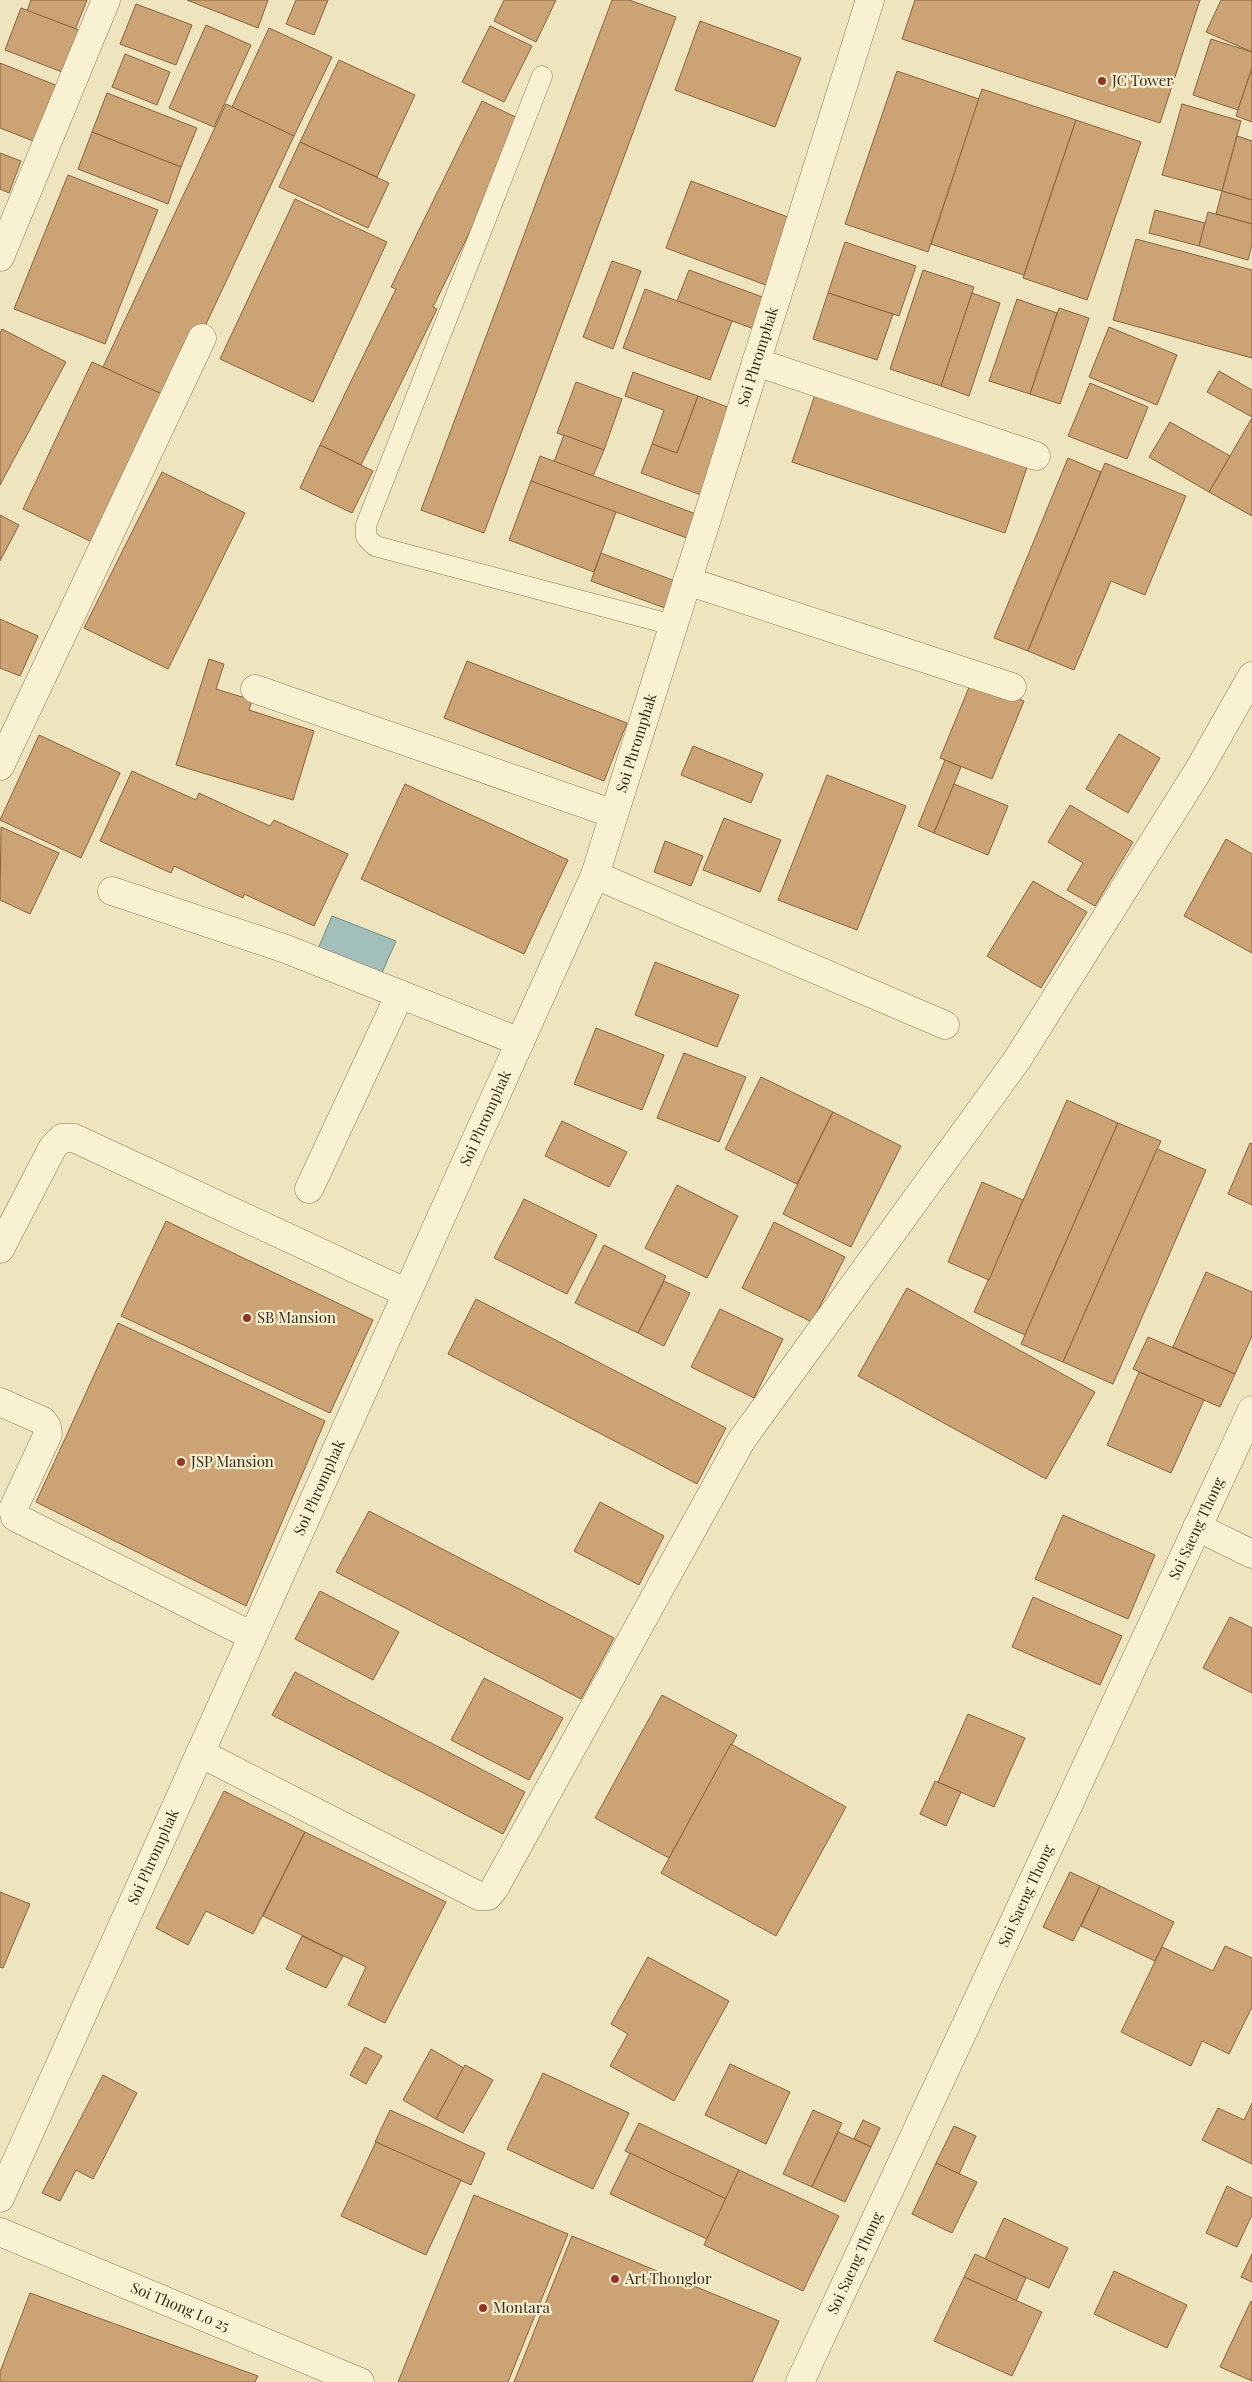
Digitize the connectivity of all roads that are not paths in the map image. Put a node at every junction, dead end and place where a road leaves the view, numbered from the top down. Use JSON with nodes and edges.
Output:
{"nodes":[{"id":1,"x":106,"y":0,"type":"edge"},
{"id":2,"x":870,"y":0,"type":"edge"},
{"id":3,"x":542,"y":76,"type":"dead end"},
{"id":4,"x":0,"y":257,"type":"edge"},
{"id":5,"x":202,"y":338,"type":"dead end"},
{"id":6,"x":756,"y":362,"type":"junction"},
{"id":7,"x":1036,"y":456,"type":"dead end"},
{"id":8,"x":687,"y":581,"type":"junction"},
{"id":9,"x":673,"y":625,"type":"junction"},
{"id":10,"x":1252,"y":676,"type":"edge"},
{"id":11,"x":1012,"y":688,"type":"dead end"},
{"id":12,"x":255,"y":689,"type":"dead end"},
{"id":13,"x":0,"y":766,"type":"edge"},
{"id":14,"x":614,"y":814,"type":"junction"},
{"id":15,"x":595,"y":875,"type":"junction"},
{"id":16,"x":112,"y":891,"type":"dead end"},
{"id":17,"x":400,"y":994,"type":"junction"},
{"id":18,"x":945,"y":1024,"type":"dead end"},
{"id":19,"x":520,"y":1042,"type":"junction"},
{"id":20,"x":309,"y":1189,"type":"dead end"},
{"id":21,"x":0,"y":1249,"type":"edge"},
{"id":22,"x":407,"y":1293,"type":"junction"},
{"id":23,"x":0,"y":1402,"type":"edge"},
{"id":24,"x":1252,"y":1410,"type":"edge"},
{"id":25,"x":1197,"y":1527,"type":"junction"},
{"id":26,"x":1252,"y":1554,"type":"edge"},
{"id":27,"x":252,"y":1636,"type":"junction"},
{"id":28,"x":200,"y":1753,"type":"junction"},
{"id":29,"x":0,"y":2198,"type":"edge"},
{"id":30,"x":0,"y":2232,"type":"edge"},
{"id":31,"x":360,"y":2382,"type":"edge"},
{"id":32,"x":800,"y":2382,"type":"edge"}],
"edges":[{"from":1,"to":4,"type":"street"},
{"from":2,"to":6,"type":"street","name":"Soi Phromphak"},
{"from":3,"to":9,"type":"lane"},
{"from":5,"to":13,"type":"street"},
{"from":6,"to":7,"type":"street"},
{"from":6,"to":8,"type":"street","name":"Soi Phromphak"},
{"from":8,"to":9,"type":"street","name":"Soi Phromphak"},
{"from":8,"to":11,"type":"street"},
{"from":9,"to":14,"type":"street","name":"Soi Phromphak"},
{"from":10,"to":28,"type":"street"},
{"from":12,"to":14,"type":"street"},
{"from":14,"to":15,"type":"street","name":"Soi Phromphak"},
{"from":15,"to":18,"type":"street"},
{"from":15,"to":19,"type":"street","name":"Soi Phromphak"},
{"from":16,"to":17,"type":"street"},
{"from":17,"to":19,"type":"street"},
{"from":17,"to":20,"type":"street"},
{"from":19,"to":22,"type":"street","name":"Soi Phromphak"},
{"from":21,"to":22,"type":"street"},
{"from":22,"to":27,"type":"street","name":"Soi Phromphak"},
{"from":23,"to":27,"type":"street"},
{"from":24,"to":25,"type":"street","name":"Soi Saeng Thong"},
{"from":25,"to":26,"type":"street"},
{"from":25,"to":32,"type":"street","name":"Soi Saeng Thong"},
{"from":27,"to":28,"type":"street","name":"Soi Phromphak"},
{"from":28,"to":29,"type":"street","name":"Soi Phromphak"},
{"from":30,"to":31,"type":"street","name":"Soi Thong Lo 25"}]}
